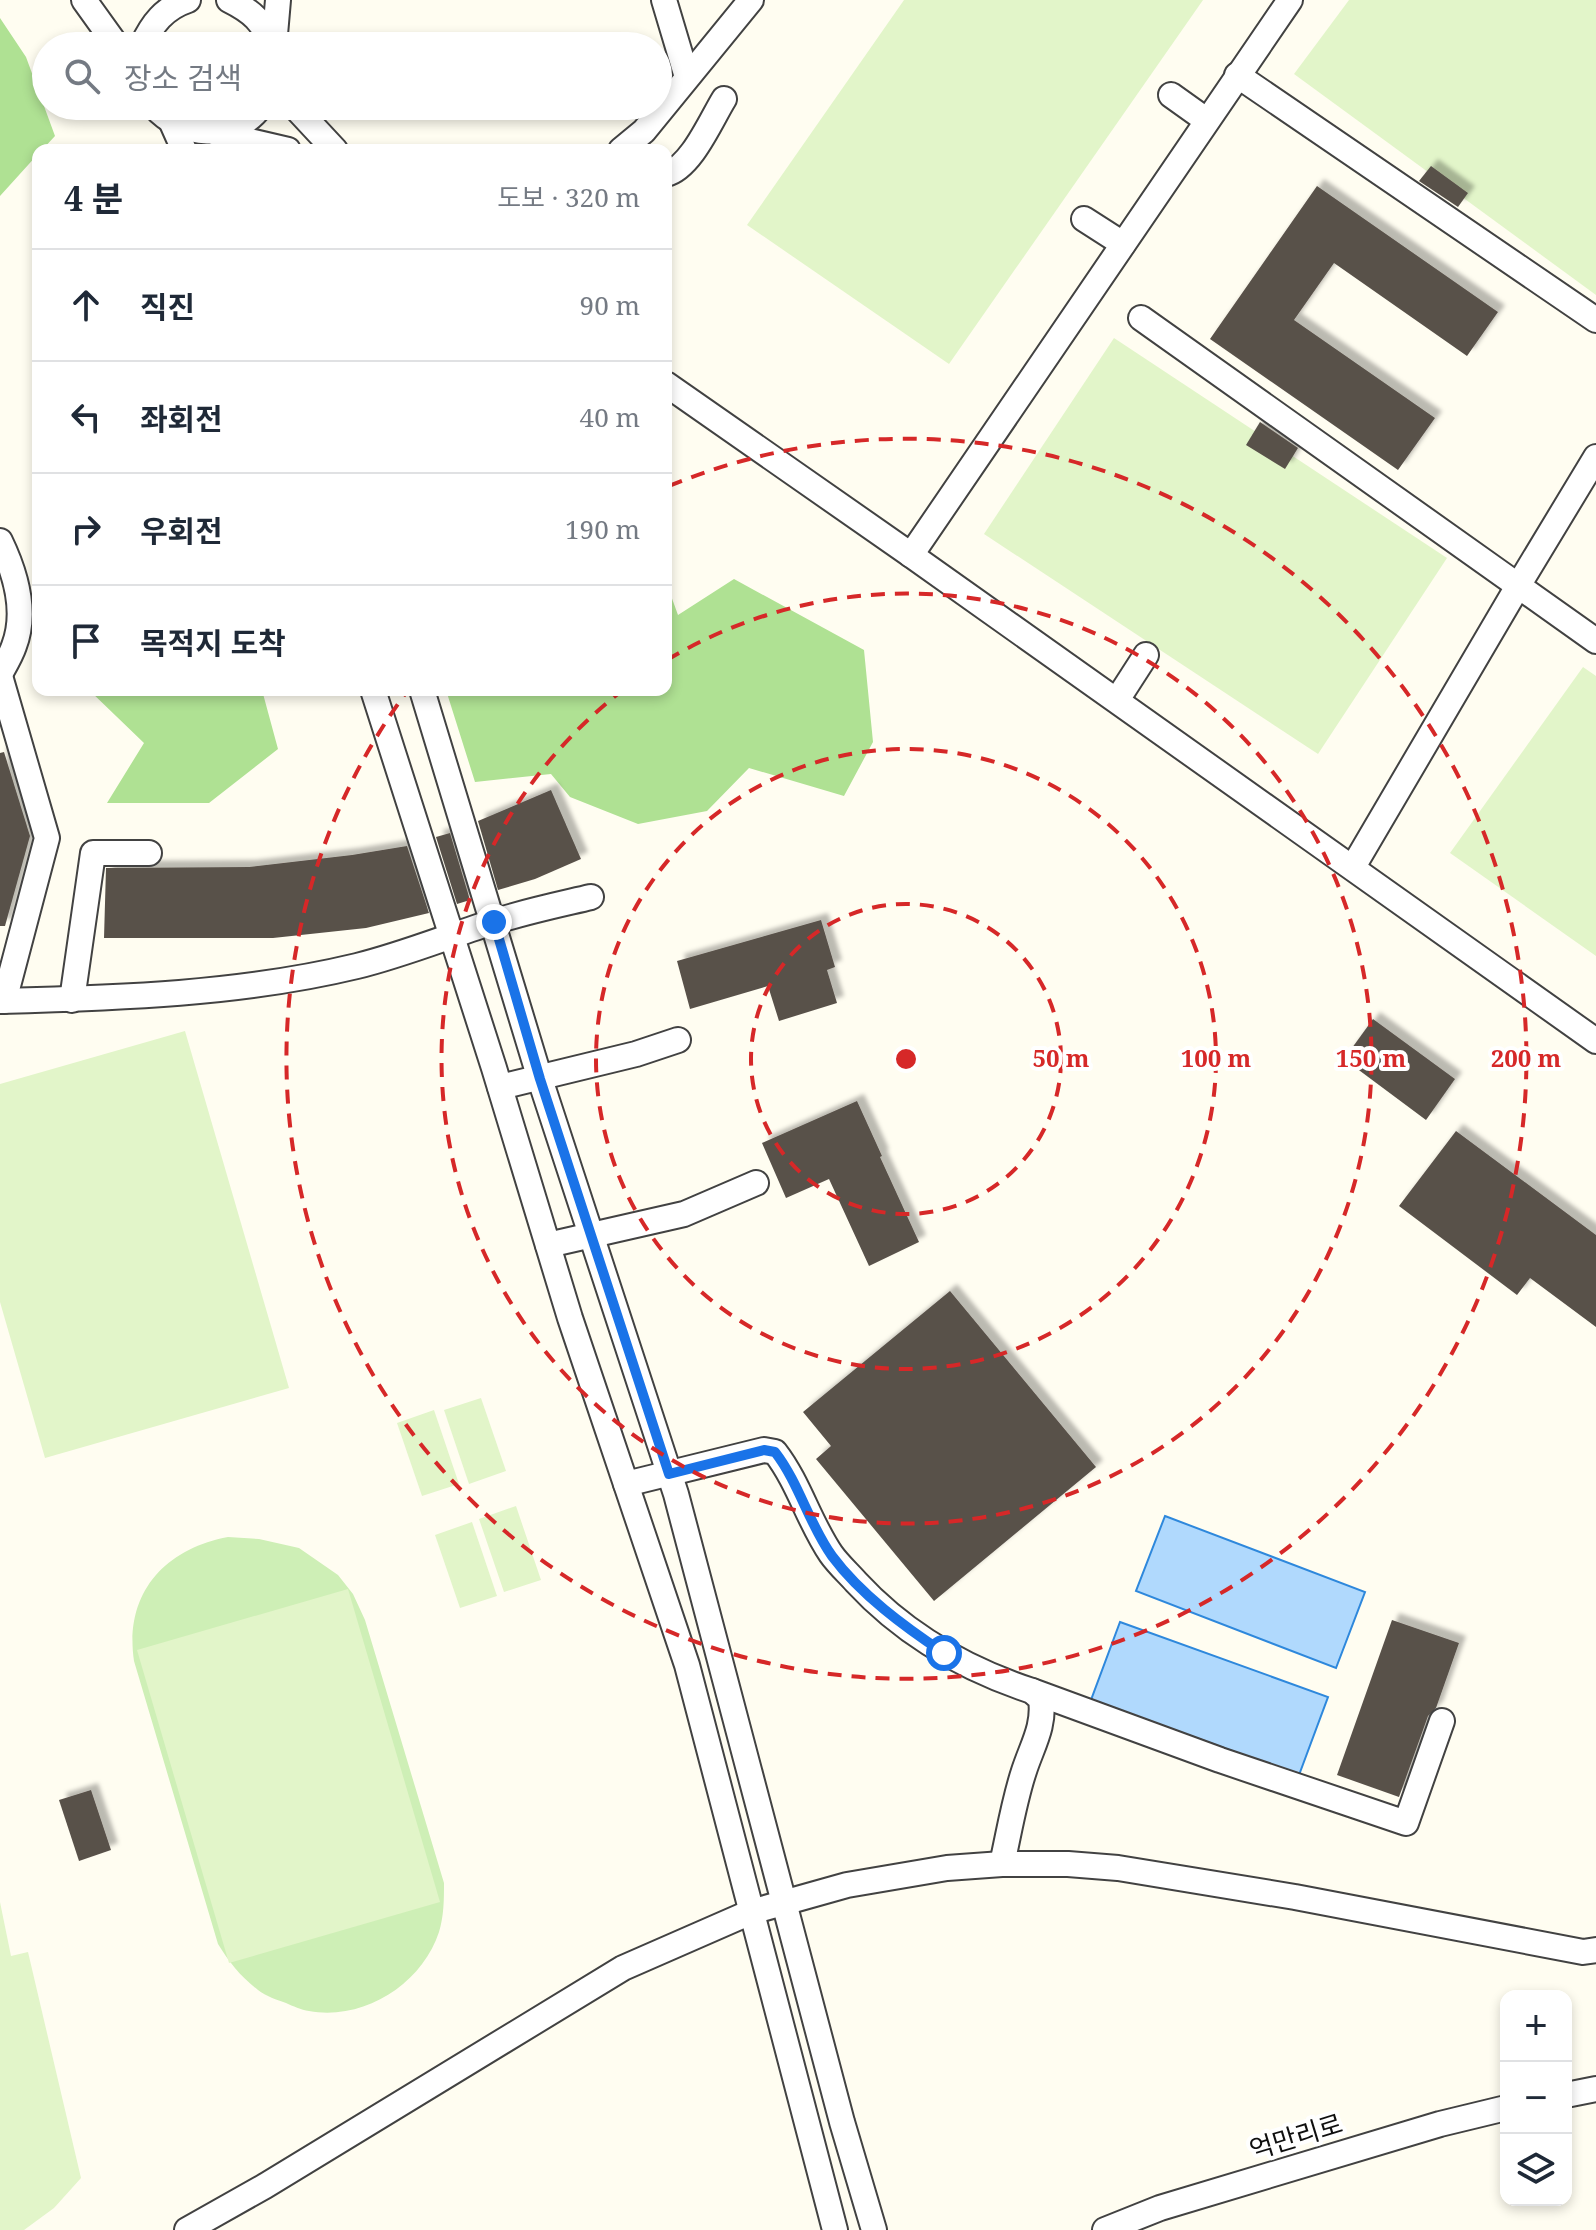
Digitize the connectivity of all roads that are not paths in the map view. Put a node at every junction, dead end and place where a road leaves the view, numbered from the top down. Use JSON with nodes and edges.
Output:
{"nodes":[{"id":1,"x":84,"y":0,"type":"edge"},
{"id":2,"x":188,"y":0,"type":"edge"},
{"id":3,"x":229,"y":0,"type":"edge"},
{"id":4,"x":278,"y":0,"type":"edge"},
{"id":5,"x":664,"y":0,"type":"edge"},
{"id":6,"x":751,"y":0,"type":"edge"},
{"id":7,"x":1290,"y":0,"type":"edge"},
{"id":8,"x":107,"y":32,"type":"edge"},
{"id":9,"x":148,"y":32,"type":"edge"},
{"id":10,"x":267,"y":32,"type":"edge"},
{"id":11,"x":275,"y":32,"type":"edge"},
{"id":12,"x":1237,"y":75,"type":"junction"},
{"id":13,"x":687,"y":77,"type":"junction"},
{"id":14,"x":1171,"y":95,"type":"dead end"},
{"id":15,"x":672,"y":96,"type":"edge"},
{"id":16,"x":724,"y":99,"type":"dead end"},
{"id":17,"x":166,"y":120,"type":"edge"},
{"id":18,"x":173,"y":120,"type":"edge"},
{"id":19,"x":245,"y":120,"type":"edge"},
{"id":20,"x":267,"y":120,"type":"edge"},
{"id":21,"x":307,"y":120,"type":"edge"},
{"id":22,"x":653,"y":120,"type":"edge"},
{"id":23,"x":1206,"y":120,"type":"junction"},
{"id":24,"x":214,"y":132,"type":"junction"},
{"id":25,"x":180,"y":144,"type":"edge"},
{"id":26,"x":259,"y":144,"type":"edge"},
{"id":27,"x":273,"y":144,"type":"edge"},
{"id":28,"x":329,"y":144,"type":"edge"},
{"id":29,"x":628,"y":144,"type":"edge"},
{"id":30,"x":672,"y":173,"type":"edge"},
{"id":31,"x":1084,"y":219,"type":"dead end"},
{"id":32,"x":1123,"y":244,"type":"junction"},
{"id":33,"x":1141,"y":318,"type":"dead end"},
{"id":34,"x":1596,"y":320,"type":"edge"},
{"id":35,"x":672,"y":388,"type":"edge"},
{"id":36,"x":1596,"y":457,"type":"edge"},
{"id":37,"x":0,"y":541,"type":"edge"},
{"id":38,"x":911,"y":555,"type":"junction"},
{"id":39,"x":1518,"y":586,"type":"junction"},
{"id":40,"x":1596,"y":641,"type":"edge"},
{"id":41,"x":1146,"y":655,"type":"dead end"},
{"id":42,"x":0,"y":675,"type":"edge"},
{"id":43,"x":375,"y":696,"type":"edge"},
{"id":44,"x":424,"y":696,"type":"edge"},
{"id":45,"x":1117,"y":700,"type":"junction"},
{"id":46,"x":149,"y":853,"type":"dead end"},
{"id":47,"x":1353,"y":867,"type":"junction"},
{"id":48,"x":591,"y":897,"type":"dead end"},
{"id":49,"x":494,"y":922,"type":"junction"},
{"id":50,"x":451,"y":936,"type":"junction"},
{"id":51,"x":72,"y":1000,"type":"junction"},
{"id":52,"x":2,"y":1001,"type":"edge"},
{"id":53,"x":678,"y":1040,"type":"dead end"},
{"id":54,"x":1596,"y":1041,"type":"edge"},
{"id":55,"x":540,"y":1079,"type":"junction"},
{"id":56,"x":500,"y":1087,"type":"junction"},
{"id":57,"x":756,"y":1183,"type":"dead end"},
{"id":58,"x":591,"y":1236,"type":"junction"},
{"id":59,"x":548,"y":1245,"type":"junction"},
{"id":60,"x":669,"y":1474,"type":"junction"},
{"id":61,"x":626,"y":1484,"type":"junction"},
{"id":62,"x":1032,"y":1691,"type":"junction"},
{"id":63,"x":1442,"y":1721,"type":"dead end"},
{"id":64,"x":1002,"y":1864,"type":"junction"},
{"id":65,"x":784,"y":1903,"type":"junction"},
{"id":66,"x":751,"y":1912,"type":"junction"},
{"id":67,"x":1596,"y":1950,"type":"edge"},
{"id":68,"x":1596,"y":2089,"type":"edge"},
{"id":69,"x":1572,"y":2094,"type":"edge"},
{"id":70,"x":1500,"y":2110,"type":"edge"},
{"id":71,"x":187,"y":2230,"type":"edge"},
{"id":72,"x":835,"y":2230,"type":"edge"},
{"id":73,"x":874,"y":2230,"type":"edge"},
{"id":74,"x":1105,"y":2230,"type":"edge"}],
"edges":[{"from":1,"to":8,"type":"street"},
{"from":2,"to":9,"type":"street"},
{"from":3,"to":10,"type":"street"},
{"from":4,"to":11,"type":"street"},
{"from":5,"to":13,"type":"street"},
{"from":6,"to":13,"type":"street"},
{"from":7,"to":12,"type":"street"},
{"from":12,"to":23,"type":"street"},
{"from":12,"to":34,"type":"street"},
{"from":13,"to":15,"type":"street"},
{"from":14,"to":23,"type":"street"},
{"from":16,"to":30,"type":"street"},
{"from":17,"to":25,"type":"street"},
{"from":18,"to":24,"type":"street"},
{"from":19,"to":24,"type":"street"},
{"from":20,"to":27,"type":"street"},
{"from":21,"to":28,"type":"street"},
{"from":22,"to":29,"type":"street"},
{"from":23,"to":32,"type":"street"},
{"from":24,"to":26,"type":"street"},
{"from":31,"to":32,"type":"street"},
{"from":32,"to":38,"type":"street"},
{"from":33,"to":39,"type":"street"},
{"from":35,"to":38,"type":"street"},
{"from":36,"to":39,"type":"street"},
{"from":37,"to":42,"type":"street"},
{"from":38,"to":45,"type":"street"},
{"from":39,"to":40,"type":"street"},
{"from":39,"to":47,"type":"street"},
{"from":41,"to":45,"type":"street"},
{"from":42,"to":52,"type":"street"},
{"from":43,"to":50,"type":"street"},
{"from":44,"to":49,"type":"street"},
{"from":45,"to":47,"type":"street"},
{"from":46,"to":51,"type":"street"},
{"from":47,"to":54,"type":"street"},
{"from":48,"to":49,"type":"street"},
{"from":49,"to":50,"type":"street"},
{"from":49,"to":55,"type":"street"},
{"from":50,"to":51,"type":"street"},
{"from":50,"to":56,"type":"street"},
{"from":51,"to":52,"type":"street"},
{"from":53,"to":55,"type":"street"},
{"from":55,"to":56,"type":"street"},
{"from":55,"to":58,"type":"street"},
{"from":56,"to":59,"type":"street"},
{"from":57,"to":58,"type":"street"},
{"from":58,"to":59,"type":"street"},
{"from":58,"to":60,"type":"street"},
{"from":59,"to":61,"type":"street"},
{"from":60,"to":61,"type":"street"},
{"from":60,"to":62,"type":"street"},
{"from":60,"to":65,"type":"street"},
{"from":61,"to":66,"type":"street"},
{"from":62,"to":63,"type":"street"},
{"from":62,"to":64,"type":"street"},
{"from":64,"to":65,"type":"street"},
{"from":64,"to":67,"type":"street"},
{"from":65,"to":66,"type":"street"},
{"from":65,"to":73,"type":"street"},
{"from":66,"to":71,"type":"street"},
{"from":66,"to":72,"type":"street"},
{"from":68,"to":69,"type":"street"},
{"from":70,"to":74,"type":"street","name":"억만리로"}]}
